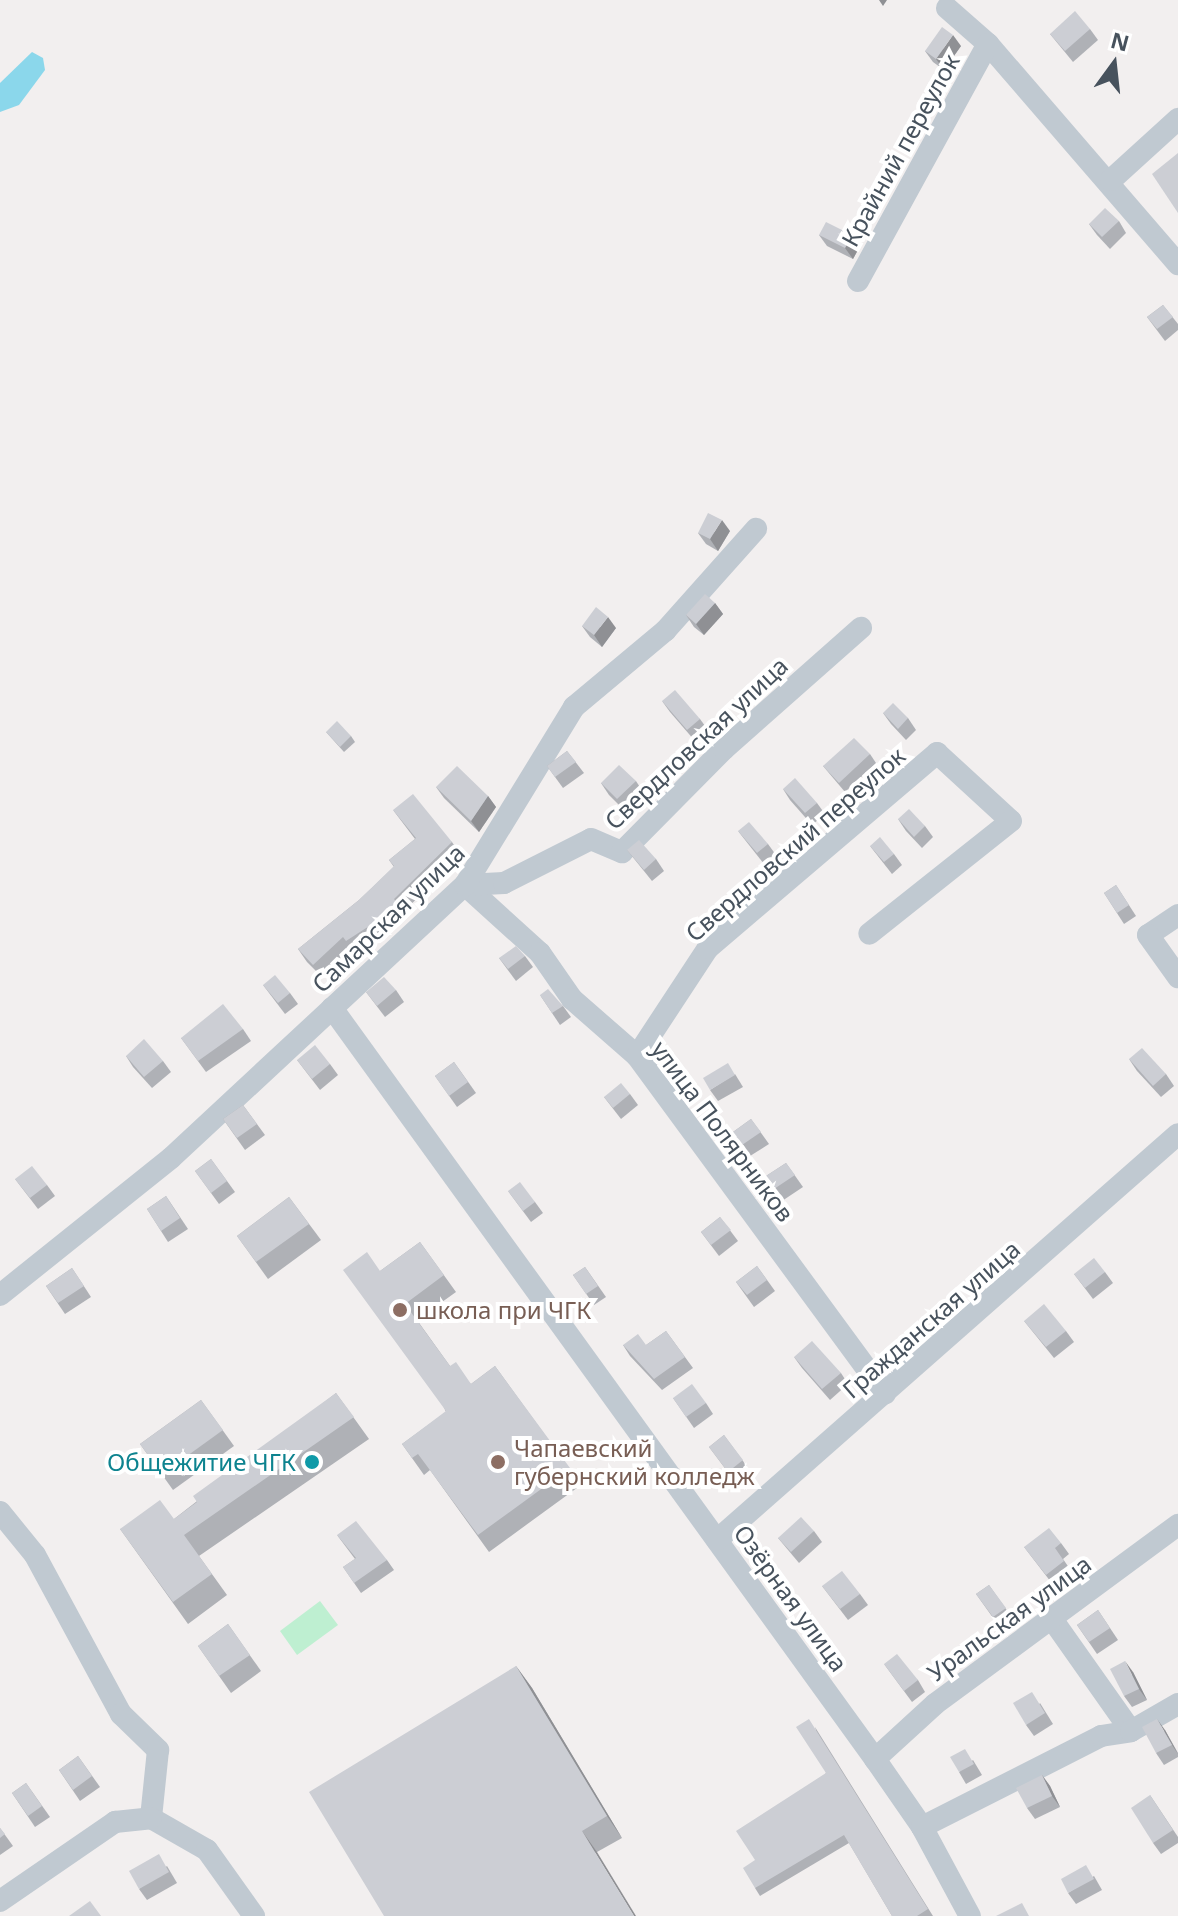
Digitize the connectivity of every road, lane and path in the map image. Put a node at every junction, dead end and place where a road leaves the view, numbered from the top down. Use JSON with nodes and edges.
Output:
{"nodes":[{"id":1,"x":947,"y":8,"type":"dead end"},
{"id":2,"x":988,"y":44,"type":"junction"},
{"id":3,"x":1178,"y":119,"type":"edge"},
{"id":4,"x":1111,"y":180,"type":"junction"},
{"id":5,"x":1178,"y":264,"type":"edge"},
{"id":6,"x":858,"y":281,"type":"dead end"},
{"id":7,"x":756,"y":529,"type":"dead end"},
{"id":8,"x":861,"y":628,"type":"dead end"},
{"id":9,"x":465,"y":885,"type":"junction"},
{"id":10,"x":1178,"y":915,"type":"edge"},
{"id":11,"x":869,"y":934,"type":"dead end"},
{"id":12,"x":1178,"y":977,"type":"edge"},
{"id":13,"x":332,"y":1008,"type":"junction"},
{"id":14,"x":637,"y":1056,"type":"junction"},
{"id":15,"x":1178,"y":1134,"type":"edge"},
{"id":16,"x":0,"y":1295,"type":"edge"},
{"id":17,"x":885,"y":1394,"type":"junction"},
{"id":18,"x":0,"y":1512,"type":"edge"},
{"id":19,"x":1178,"y":1525,"type":"edge"},
{"id":20,"x":717,"y":1540,"type":"junction"},
{"id":21,"x":1052,"y":1619,"type":"junction"},
{"id":22,"x":1178,"y":1704,"type":"edge"},
{"id":23,"x":1131,"y":1731,"type":"junction"},
{"id":24,"x":875,"y":1759,"type":"junction"},
{"id":25,"x":151,"y":1818,"type":"junction"},
{"id":26,"x":922,"y":1827,"type":"junction"},
{"id":27,"x":0,"y":1901,"type":"edge"},
{"id":28,"x":254,"y":1916,"type":"edge"},
{"id":29,"x":970,"y":1916,"type":"edge"}],
"edges":[{"from":1,"to":2,"type":"street"},
{"from":2,"to":4,"type":"street"},
{"from":2,"to":6,"type":"street","name":"Крайний переулок"},
{"from":3,"to":4,"type":"street"},
{"from":4,"to":5,"type":"street"},
{"from":7,"to":9,"type":"street","name":"Самарская улица"},
{"from":8,"to":9,"type":"street","name":"Свердловская улица"},
{"from":9,"to":13,"type":"street","name":"Самарская улица"},
{"from":9,"to":14,"type":"street","name":"улица Полярников"},
{"from":10,"to":12,"type":"street"},
{"from":11,"to":14,"type":"street","name":"Свердловский переулок"},
{"from":13,"to":16,"type":"street","name":"Самарская улица"},
{"from":13,"to":20,"type":"street","name":"Озёрная улица"},
{"from":14,"to":17,"type":"street","name":"улица Полярников"},
{"from":15,"to":17,"type":"street","name":"Гражданская улица"},
{"from":17,"to":20,"type":"street","name":"Гражданская улица"},
{"from":18,"to":25,"type":"street"},
{"from":19,"to":21,"type":"street","name":"Уральская улица"},
{"from":20,"to":24,"type":"street","name":"Озёрная улица"},
{"from":21,"to":23,"type":"street"},
{"from":21,"to":24,"type":"street","name":"Уральская улица"},
{"from":22,"to":23,"type":"street"},
{"from":23,"to":26,"type":"street"},
{"from":24,"to":26,"type":"street","name":"Озёрная улица"},
{"from":25,"to":27,"type":"street"},
{"from":25,"to":28,"type":"street"},
{"from":26,"to":29,"type":"street","name":"Озёрная улица"}]}
